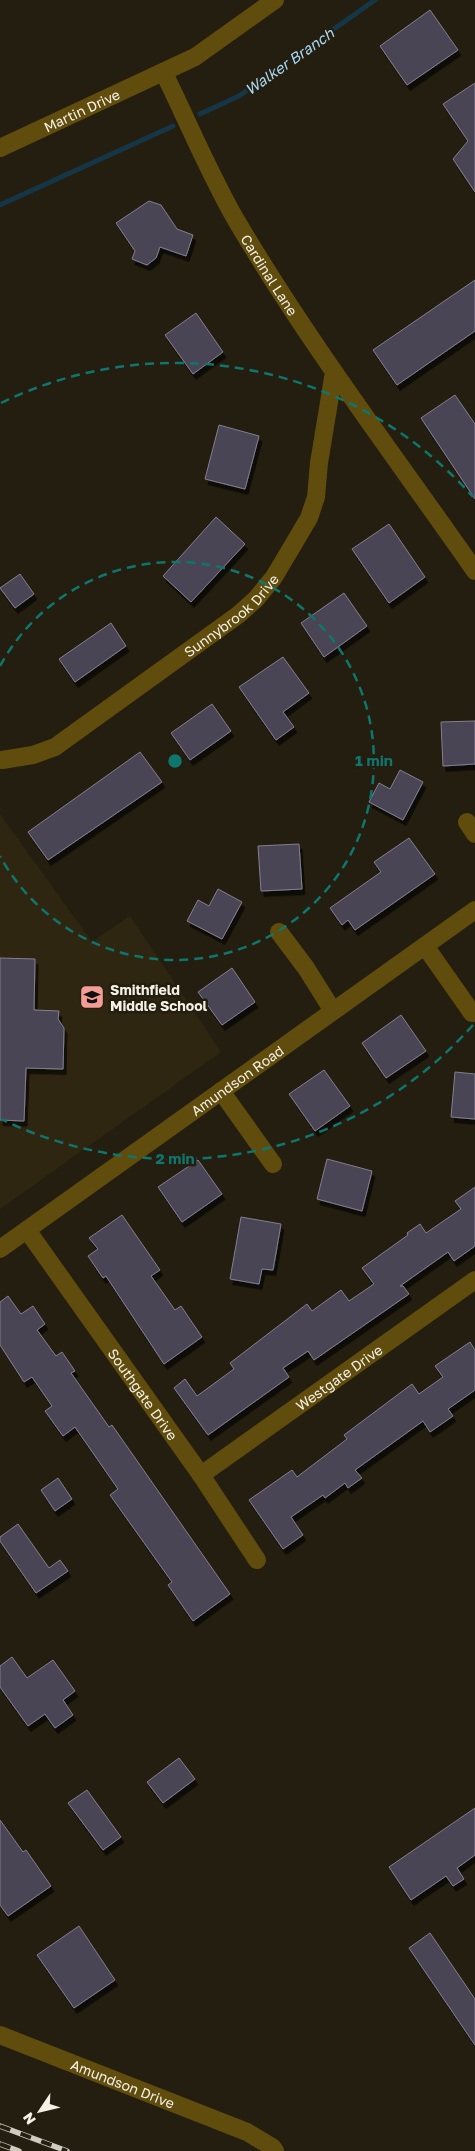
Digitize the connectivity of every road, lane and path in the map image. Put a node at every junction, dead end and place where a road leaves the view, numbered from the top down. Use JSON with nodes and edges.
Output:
{"nodes":[{"id":1,"x":275,"y":0,"type":"edge"},
{"id":2,"x":164,"y":73,"type":"junction"},
{"id":3,"x":0,"y":148,"type":"edge"},
{"id":4,"x":334,"y":372,"type":"junction"},
{"id":5,"x":475,"y":571,"type":"edge"},
{"id":6,"x":2,"y":760,"type":"dead end"},
{"id":7,"x":475,"y":910,"type":"edge"},
{"id":8,"x":279,"y":932,"type":"dead end"},
{"id":9,"x":425,"y":946,"type":"junction"},
{"id":10,"x":333,"y":1012,"type":"junction"},
{"id":11,"x":472,"y":1013,"type":"dead end"},
{"id":12,"x":221,"y":1091,"type":"junction"},
{"id":13,"x":273,"y":1164,"type":"dead end"},
{"id":14,"x":27,"y":1230,"type":"junction"},
{"id":15,"x":0,"y":1249,"type":"edge"},
{"id":16,"x":475,"y":1280,"type":"edge"},
{"id":17,"x":201,"y":1475,"type":"junction"},
{"id":18,"x":256,"y":1560,"type":"dead end"},
{"id":19,"x":0,"y":2035,"type":"edge"},
{"id":20,"x":247,"y":2132,"type":"junction"},
{"id":21,"x":257,"y":2151,"type":"edge"},
{"id":22,"x":275,"y":2151,"type":"edge"}],
"edges":[{"from":1,"to":2,"type":"street"},
{"from":2,"to":3,"type":"street","name":"Martin Drive"},
{"from":2,"to":4,"type":"street","name":"Cardinal Lane"},
{"from":4,"to":5,"type":"street","name":"Cardinal Lane"},
{"from":4,"to":6,"type":"street","name":"Sunnybrook Drive"},
{"from":7,"to":9,"type":"street","name":"Amundson Road"},
{"from":8,"to":10,"type":"street"},
{"from":9,"to":10,"type":"street","name":"Amundson Road"},
{"from":9,"to":11,"type":"street"},
{"from":10,"to":12,"type":"street","name":"Amundson Road"},
{"from":12,"to":13,"type":"street"},
{"from":12,"to":14,"type":"street","name":"Amundson Road"},
{"from":14,"to":15,"type":"street","name":"Amundson Road"},
{"from":14,"to":17,"type":"street","name":"Southgate Drive"},
{"from":16,"to":17,"type":"street","name":"Westgate Drive"},
{"from":17,"to":18,"type":"street","name":"Southgate Drive"},
{"from":19,"to":20,"type":"street","name":"Amundson Drive"},
{"from":20,"to":21,"type":"street"},
{"from":20,"to":22,"type":"street","name":"Amundson Drive"}]}
